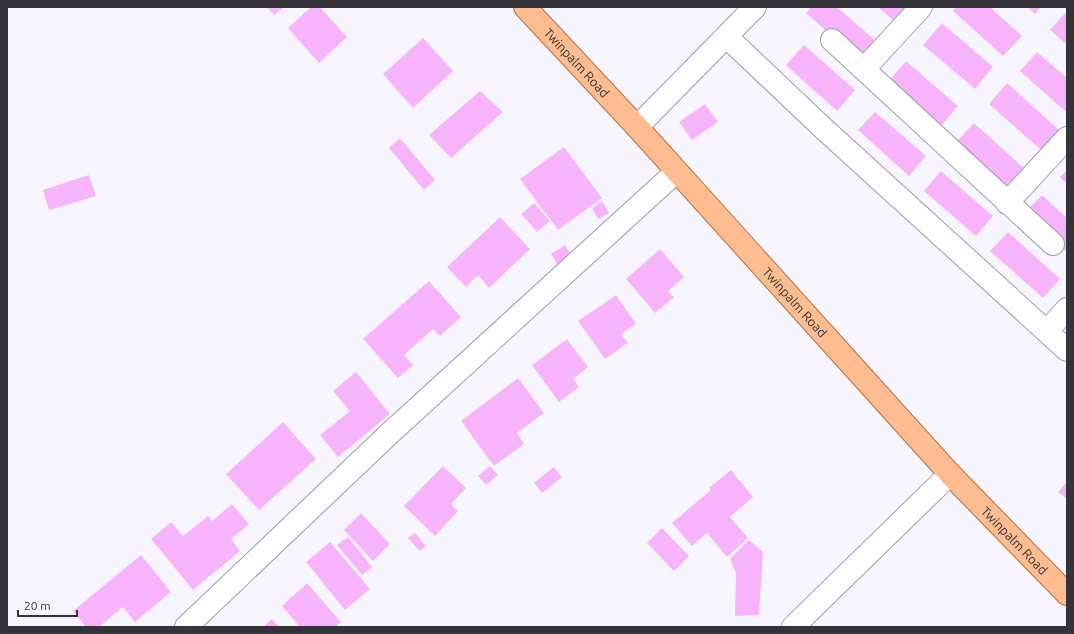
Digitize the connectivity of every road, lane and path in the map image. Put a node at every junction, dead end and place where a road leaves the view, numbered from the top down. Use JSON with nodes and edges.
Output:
{"nodes":[{"id":1,"x":525,"y":7,"type":"edge"},
{"id":2,"x":755,"y":7,"type":"edge"},
{"id":3,"x":921,"y":7,"type":"edge"},
{"id":4,"x":727,"y":37,"type":"junction"},
{"id":5,"x":832,"y":40,"type":"dead end"},
{"id":6,"x":864,"y":69,"type":"junction"},
{"id":7,"x":637,"y":128,"type":"junction"},
{"id":8,"x":1067,"y":138,"type":"edge"},
{"id":9,"x":676,"y":172,"type":"junction"},
{"id":10,"x":1007,"y":203,"type":"junction"},
{"id":11,"x":1053,"y":244,"type":"dead end"},
{"id":12,"x":1067,"y":309,"type":"edge"},
{"id":13,"x":1046,"y":331,"type":"junction"},
{"id":14,"x":1067,"y":350,"type":"edge"},
{"id":15,"x":950,"y":474,"type":"junction"},
{"id":16,"x":1067,"y":594,"type":"edge"},
{"id":17,"x":186,"y":627,"type":"edge"},
{"id":18,"x":793,"y":627,"type":"edge"}],
"edges":[{"from":1,"to":7,"type":"main road","name":"Twinpalm Road"},
{"from":2,"to":4,"type":"street"},
{"from":3,"to":6,"type":"street"},
{"from":4,"to":7,"type":"street"},
{"from":4,"to":13,"type":"street"},
{"from":5,"to":6,"type":"street"},
{"from":6,"to":10,"type":"street"},
{"from":7,"to":9,"type":"main road","name":"Twinpalm Road"},
{"from":8,"to":10,"type":"street"},
{"from":9,"to":15,"type":"main road","name":"Twinpalm Road"},
{"from":9,"to":17,"type":"street"},
{"from":10,"to":11,"type":"street"},
{"from":12,"to":13,"type":"street"},
{"from":13,"to":14,"type":"street"},
{"from":15,"to":16,"type":"main road","name":"Twinpalm Road"},
{"from":15,"to":18,"type":"street"}]}
